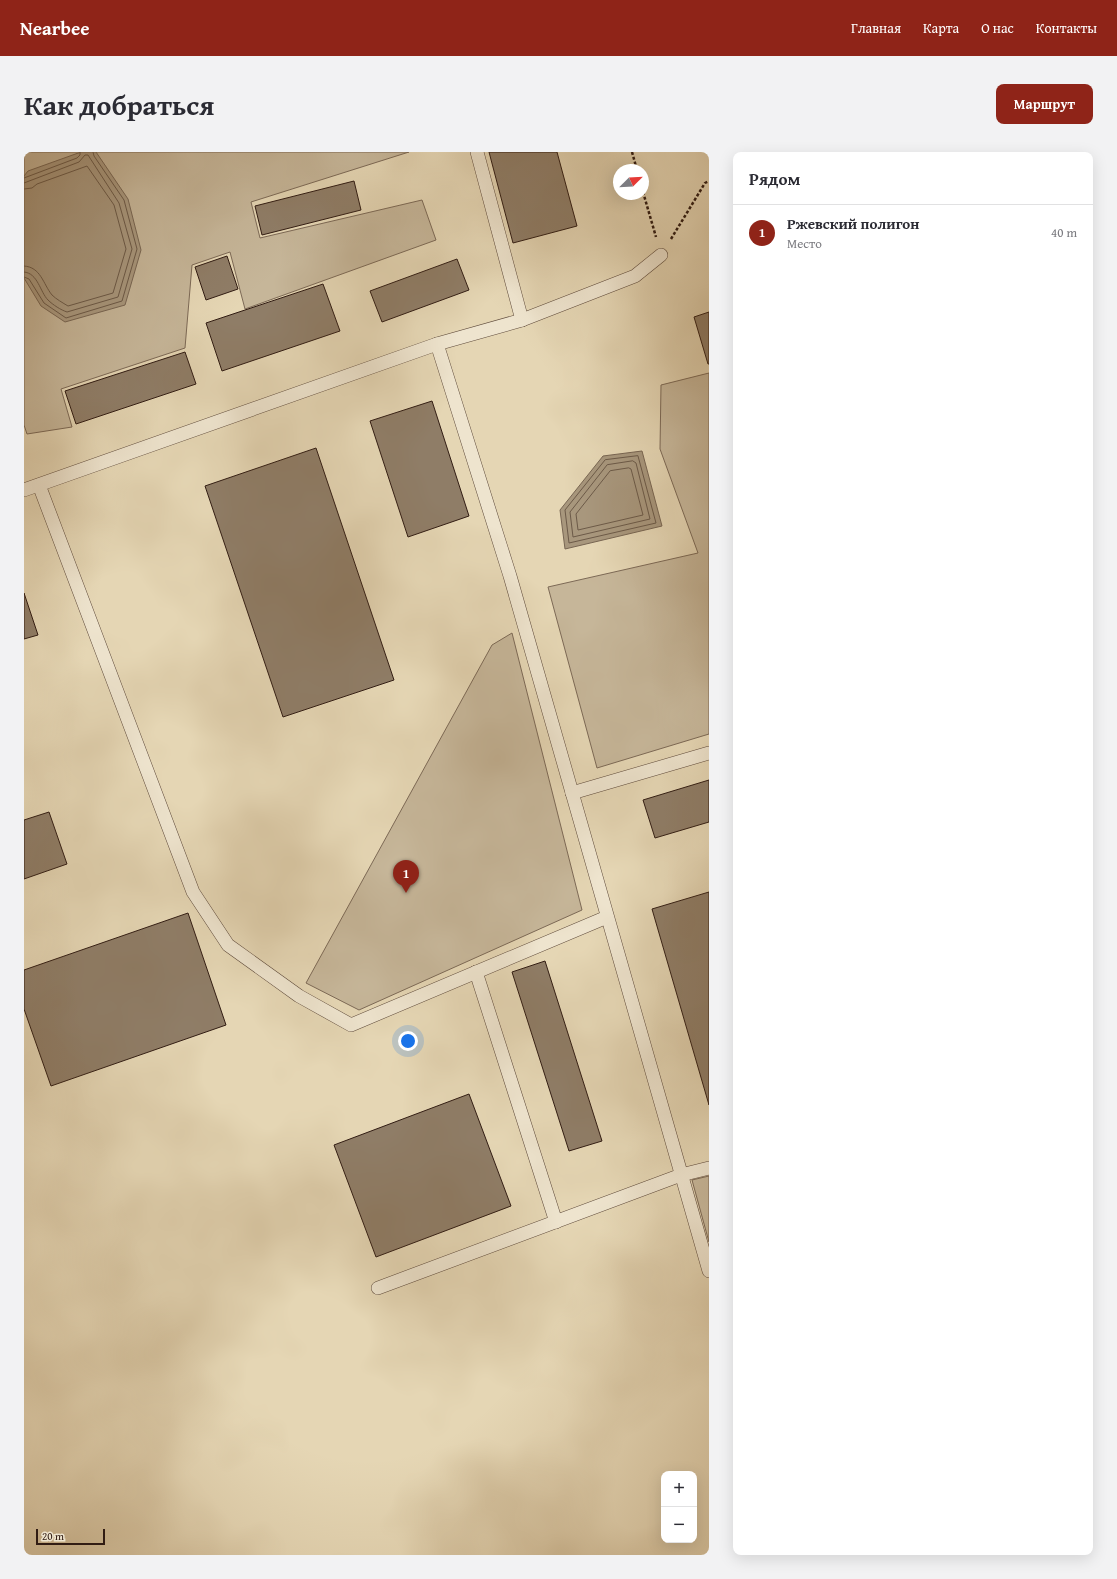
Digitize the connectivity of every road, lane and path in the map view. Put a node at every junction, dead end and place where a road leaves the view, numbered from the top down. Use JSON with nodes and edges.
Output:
{"nodes":[{"id":1,"x":477,"y":152,"type":"edge"},
{"id":2,"x":632,"y":152,"type":"edge"},
{"id":3,"x":635,"y":164,"type":"edge"},
{"id":4,"x":709,"y":180,"type":"edge"},
{"id":5,"x":645,"y":200,"type":"edge"},
{"id":6,"x":661,"y":255,"type":"junction"},
{"id":7,"x":522,"y":320,"type":"junction"},
{"id":8,"x":437,"y":344,"type":"junction"},
{"id":9,"x":39,"y":484,"type":"junction"},
{"id":10,"x":24,"y":490,"type":"edge"},
{"id":11,"x":709,"y":753,"type":"edge"},
{"id":12,"x":572,"y":793,"type":"junction"},
{"id":13,"x":607,"y":917,"type":"junction"},
{"id":14,"x":476,"y":972,"type":"junction"},
{"id":15,"x":709,"y":1168,"type":"edge"},
{"id":16,"x":681,"y":1175,"type":"junction"},
{"id":17,"x":556,"y":1222,"type":"junction"},
{"id":18,"x":709,"y":1271,"type":"edge"},
{"id":19,"x":378,"y":1288,"type":"dead end"}],
"edges":[{"from":1,"to":7,"type":"lane"},
{"from":2,"to":3,"type":"path"},
{"from":4,"to":6,"type":"path"},
{"from":5,"to":6,"type":"path"},
{"from":6,"to":7,"type":"lane"},
{"from":7,"to":8,"type":"lane"},
{"from":8,"to":9,"type":"lane"},
{"from":8,"to":12,"type":"lane"},
{"from":9,"to":10,"type":"lane"},
{"from":9,"to":14,"type":"lane"},
{"from":11,"to":12,"type":"lane"},
{"from":12,"to":13,"type":"lane"},
{"from":13,"to":14,"type":"lane"},
{"from":13,"to":16,"type":"lane"},
{"from":14,"to":17,"type":"lane"},
{"from":15,"to":16,"type":"lane"},
{"from":16,"to":17,"type":"lane"},
{"from":16,"to":18,"type":"lane"},
{"from":17,"to":19,"type":"lane"}]}
